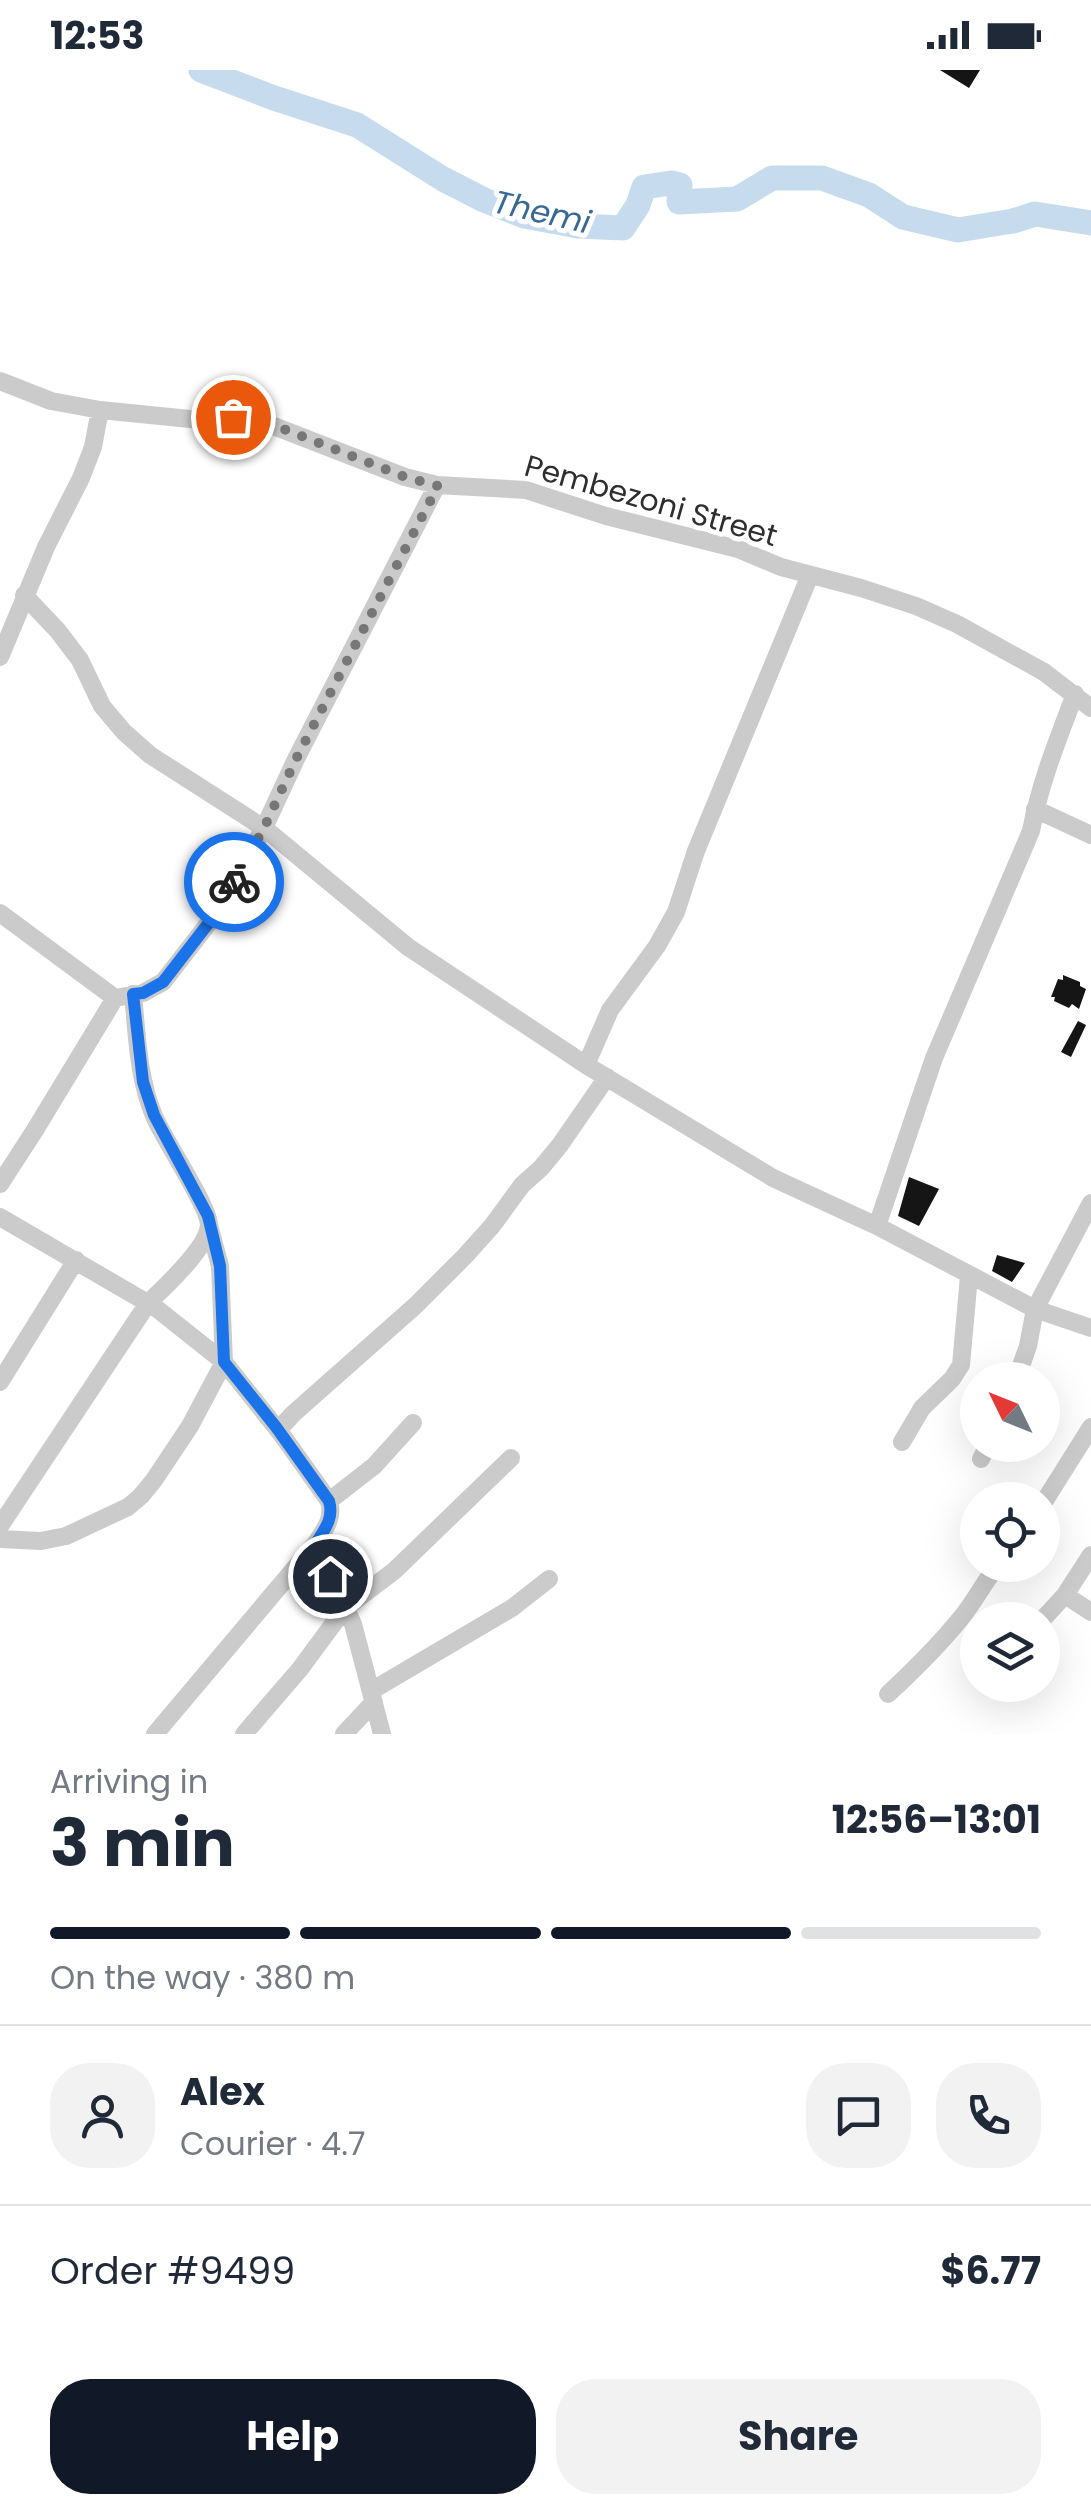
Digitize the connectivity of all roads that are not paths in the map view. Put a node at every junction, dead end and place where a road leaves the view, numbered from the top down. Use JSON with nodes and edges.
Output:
{"nodes":[{"id":1,"x":0,"y":381,"type":"edge"},
{"id":2,"x":100,"y":410,"type":"junction"},
{"id":3,"x":438,"y":486,"type":"junction"},
{"id":4,"x":810,"y":574,"type":"junction"},
{"id":5,"x":24,"y":595,"type":"junction"},
{"id":6,"x":0,"y":658,"type":"edge"},
{"id":7,"x":1075,"y":694,"type":"junction"},
{"id":8,"x":1091,"y":708,"type":"edge"},
{"id":9,"x":1035,"y":810,"type":"junction"},
{"id":10,"x":264,"y":828,"type":"junction"},
{"id":11,"x":1091,"y":835,"type":"edge"},
{"id":12,"x":0,"y":914,"type":"edge"},
{"id":13,"x":124,"y":996,"type":"junction"},
{"id":14,"x":586,"y":1065,"type":"junction"},
{"id":15,"x":607,"y":1078,"type":"junction"},
{"id":16,"x":0,"y":1184,"type":"edge"},
{"id":17,"x":1091,"y":1203,"type":"edge"},
{"id":18,"x":0,"y":1217,"type":"edge"},
{"id":19,"x":209,"y":1225,"type":"junction"},
{"id":20,"x":876,"y":1226,"type":"junction"},
{"id":21,"x":76,"y":1260,"type":"junction"},
{"id":22,"x":968,"y":1276,"type":"junction"},
{"id":23,"x":148,"y":1303,"type":"junction"},
{"id":24,"x":1035,"y":1310,"type":"junction"},
{"id":25,"x":1091,"y":1328,"type":"edge"},
{"id":26,"x":224,"y":1362,"type":"junction"},
{"id":27,"x":1022,"y":1362,"type":"edge"},
{"id":28,"x":0,"y":1382,"type":"edge"},
{"id":29,"x":413,"y":1423,"type":"dead end"},
{"id":30,"x":1091,"y":1427,"type":"edge"},
{"id":31,"x":278,"y":1430,"type":"junction"},
{"id":32,"x":902,"y":1442,"type":"dead end"},
{"id":33,"x":512,"y":1458,"type":"dead end"},
{"id":34,"x":1056,"y":1482,"type":"edge"},
{"id":35,"x":329,"y":1501,"type":"junction"},
{"id":36,"x":0,"y":1526,"type":"edge"},
{"id":37,"x":0,"y":1540,"type":"edge"},
{"id":38,"x":316,"y":1543,"type":"junction"},
{"id":39,"x":1091,"y":1555,"type":"edge"},
{"id":40,"x":548,"y":1579,"type":"dead end"},
{"id":41,"x":984,"y":1582,"type":"edge"},
{"id":42,"x":1065,"y":1595,"type":"junction"},
{"id":43,"x":1059,"y":1602,"type":"edge"},
{"id":44,"x":345,"y":1608,"type":"junction"},
{"id":45,"x":1091,"y":1612,"type":"edge"},
{"id":46,"x":888,"y":1694,"type":"dead end"},
{"id":47,"x":372,"y":1697,"type":"junction"},
{"id":48,"x":155,"y":1734,"type":"edge"},
{"id":49,"x":244,"y":1734,"type":"edge"},
{"id":50,"x":344,"y":1734,"type":"edge"},
{"id":51,"x":382,"y":1734,"type":"edge"}],
"edges":[{"from":1,"to":2,"type":"street","name":"Pembezoni Street"},
{"from":2,"to":3,"type":"street","name":"Pembezoni Street"},
{"from":2,"to":5,"type":"street"},
{"from":3,"to":4,"type":"street","name":"Pembezoni Street"},
{"from":3,"to":10,"type":"street"},
{"from":4,"to":7,"type":"street","name":"Pembezoni Street"},
{"from":4,"to":14,"type":"street"},
{"from":5,"to":6,"type":"street"},
{"from":5,"to":10,"type":"street"},
{"from":7,"to":8,"type":"street","name":"Pembezoni Street"},
{"from":7,"to":9,"type":"street"},
{"from":9,"to":11,"type":"street"},
{"from":9,"to":20,"type":"street"},
{"from":10,"to":13,"type":"street"},
{"from":10,"to":14,"type":"street"},
{"from":12,"to":13,"type":"street"},
{"from":13,"to":16,"type":"street"},
{"from":13,"to":19,"type":"street"},
{"from":14,"to":15,"type":"street"},
{"from":15,"to":20,"type":"street"},
{"from":15,"to":31,"type":"street"},
{"from":17,"to":24,"type":"street"},
{"from":18,"to":21,"type":"street"},
{"from":19,"to":23,"type":"street"},
{"from":19,"to":26,"type":"street"},
{"from":20,"to":22,"type":"street"},
{"from":21,"to":23,"type":"street"},
{"from":21,"to":28,"type":"street"},
{"from":22,"to":24,"type":"street"},
{"from":22,"to":32,"type":"street"},
{"from":23,"to":26,"type":"street"},
{"from":23,"to":36,"type":"street"},
{"from":24,"to":25,"type":"street"},
{"from":24,"to":27,"type":"street"},
{"from":26,"to":31,"type":"street"},
{"from":26,"to":37,"type":"street"},
{"from":29,"to":35,"type":"street"},
{"from":30,"to":34,"type":"street"},
{"from":31,"to":35,"type":"street"},
{"from":33,"to":44,"type":"street"},
{"from":35,"to":38,"type":"street"},
{"from":38,"to":44,"type":"street"},
{"from":38,"to":48,"type":"street"},
{"from":39,"to":42,"type":"street"},
{"from":40,"to":47,"type":"street"},
{"from":41,"to":46,"type":"street"},
{"from":42,"to":43,"type":"street"},
{"from":42,"to":45,"type":"street"},
{"from":44,"to":47,"type":"street"},
{"from":44,"to":49,"type":"street"},
{"from":47,"to":50,"type":"street"},
{"from":47,"to":51,"type":"street"}]}
